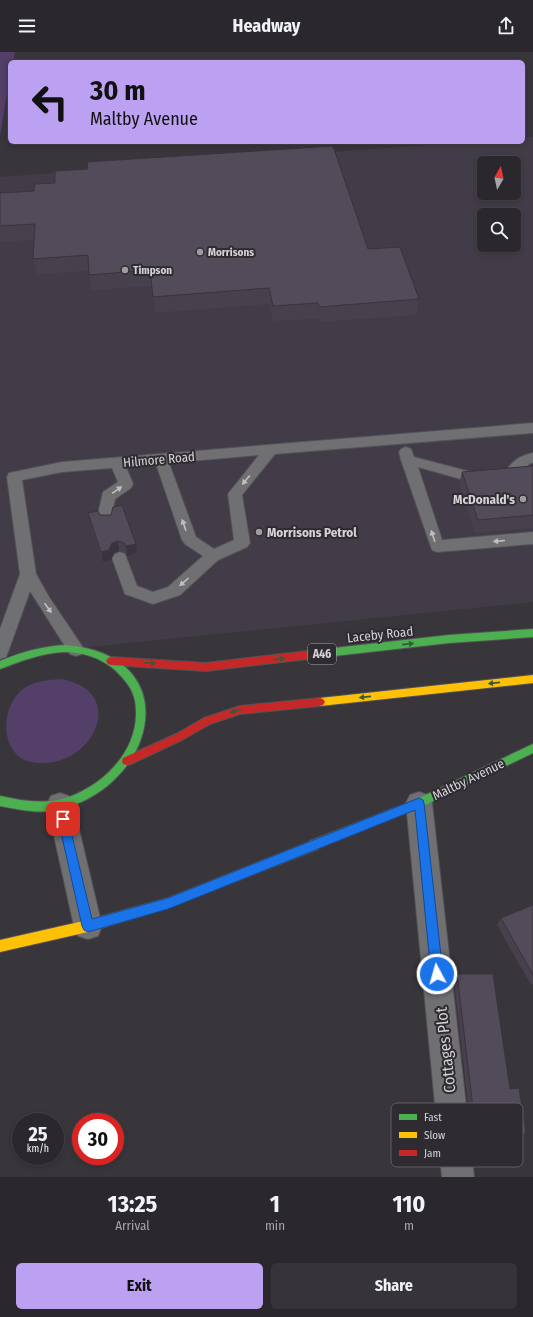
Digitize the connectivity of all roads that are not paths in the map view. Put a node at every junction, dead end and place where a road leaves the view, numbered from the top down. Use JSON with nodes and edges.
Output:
{"nodes":[{"id":1,"x":533,"y":428,"type":"edge"},
{"id":2,"x":402,"y":439,"type":"junction"},
{"id":3,"x":271,"y":450,"type":"junction"},
{"id":4,"x":533,"y":458,"type":"edge"},
{"id":5,"x":161,"y":459,"type":"junction"},
{"id":6,"x":408,"y":460,"type":"junction"},
{"id":7,"x":117,"y":462,"type":"junction"},
{"id":8,"x":533,"y":473,"type":"edge"},
{"id":9,"x":511,"y":474,"type":"junction"},
{"id":10,"x":107,"y":519,"type":"edge"},
{"id":11,"x":533,"y":538,"type":"edge"},
{"id":12,"x":213,"y":556,"type":"junction"},
{"id":13,"x":120,"y":558,"type":"dead end"},
{"id":14,"x":28,"y":574,"type":"junction"},
{"id":15,"x":533,"y":633,"type":"edge"},
{"id":16,"x":76,"y":649,"type":"junction"},
{"id":17,"x":0,"y":652,"type":"edge"},
{"id":18,"x":111,"y":661,"type":"junction"},
{"id":19,"x":0,"y":665,"type":"edge"},
{"id":20,"x":533,"y":679,"type":"edge"},
{"id":21,"x":533,"y":748,"type":"edge"},
{"id":22,"x":127,"y":761,"type":"junction"},
{"id":23,"x":0,"y":801,"type":"edge"},
{"id":24,"x":419,"y":803,"type":"junction"},
{"id":25,"x":60,"y":804,"type":"junction"},
{"id":26,"x":88,"y":926,"type":"junction"},
{"id":27,"x":0,"y":946,"type":"edge"},
{"id":28,"x":450,"y":1103,"type":"edge"},
{"id":29,"x":457,"y":1167,"type":"edge"},
{"id":30,"x":458,"y":1177,"type":"edge"}],
"edges":[{"from":1,"to":2,"type":"lane","name":"Hilmore Road"},
{"from":2,"to":3,"type":"lane","name":"Hilmore Road"},
{"from":2,"to":6,"type":"lane"},
{"from":3,"to":5,"type":"lane","name":"Hilmore Road"},
{"from":3,"to":12,"type":"lane","one_way":true},
{"from":4,"to":9,"type":"lane"},
{"from":5,"to":7,"type":"lane","name":"Hilmore Road"},
{"from":12,"to":5,"type":"lane","one_way":true},
{"from":6,"to":9,"type":"lane"},
{"from":11,"to":6,"type":"lane","one_way":true},
{"from":10,"to":7,"type":"lane","one_way":true},
{"from":7,"to":14,"type":"lane","name":"Hilmore Road"},
{"from":8,"to":9,"type":"lane"},
{"from":12,"to":13,"type":"lane","one_way":true},
{"from":14,"to":16,"type":"lane","name":"Hilmore Road","one_way":true},
{"from":14,"to":17,"type":"lane","name":"Hilmore Road"},
{"from":18,"to":15,"type":"main road","name":"Laceby Road","number":"A46","one_way":true},
{"from":16,"to":18,"type":"main road","number":"A46"},
{"from":16,"to":19,"type":"main road","number":"A46"},
{"from":18,"to":22,"type":"main road","number":"A46"},
{"from":20,"to":22,"type":"main road","number":"A46","one_way":true},
{"from":21,"to":24,"type":"main road","name":"Maltby Avenue"},
{"from":22,"to":25,"type":"main road","number":"A46"},
{"from":23,"to":25,"type":"main road","number":"A46"},
{"from":24,"to":26,"type":"main road","name":"Maltby Avenue"},
{"from":24,"to":28,"type":"street","name":"Cottages Plot"},
{"from":25,"to":26,"type":"street"},
{"from":26,"to":27,"type":"main road","name":"Maltby Avenue"},
{"from":29,"to":30,"type":"street","name":"Cottages Plot"}]}
